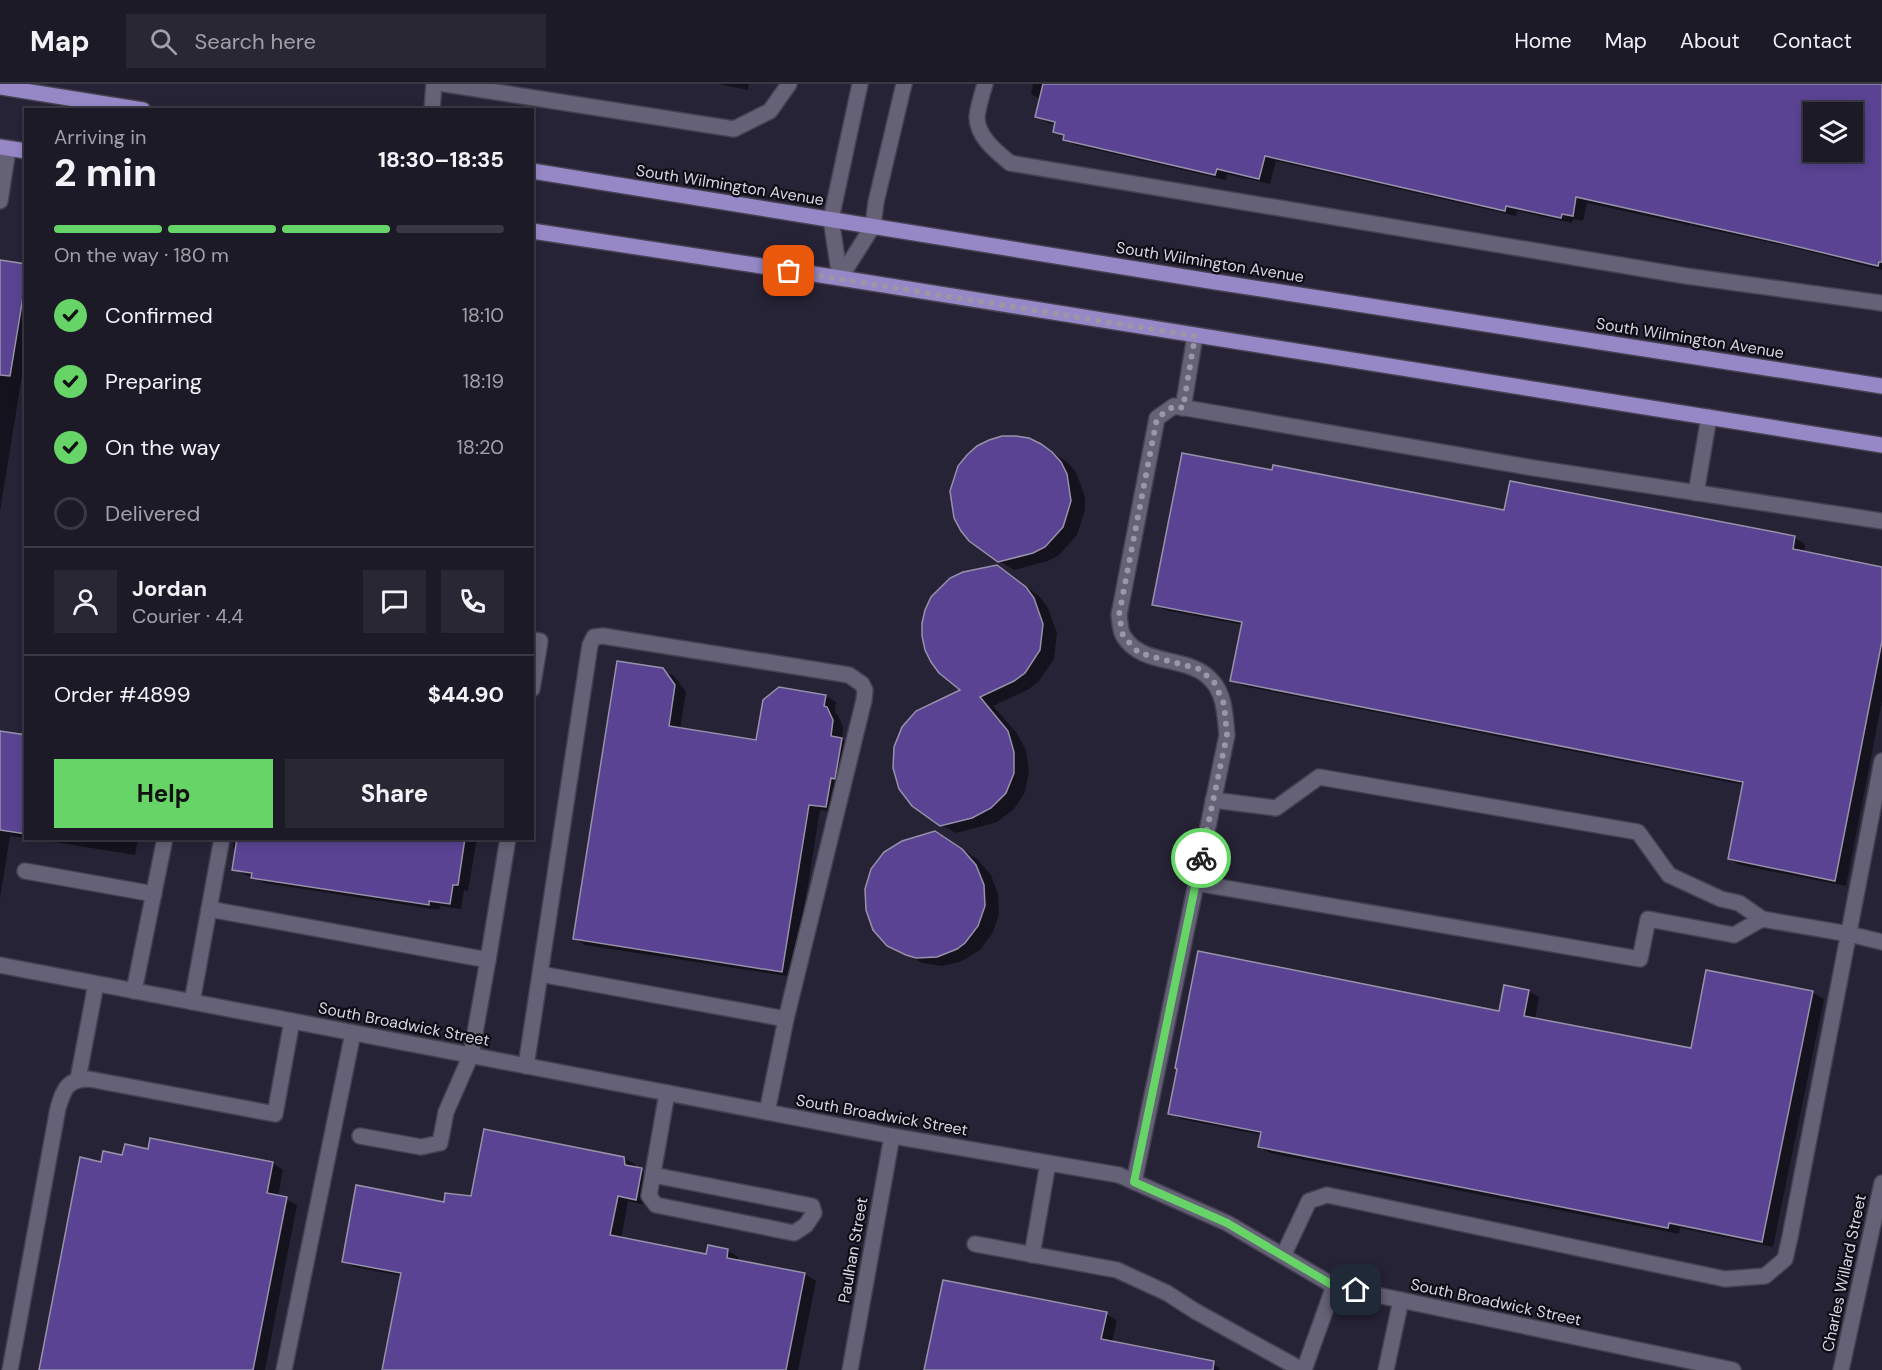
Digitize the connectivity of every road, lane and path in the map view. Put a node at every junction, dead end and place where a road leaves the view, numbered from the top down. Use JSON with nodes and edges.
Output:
{"nodes":[{"id":1,"x":434,"y":84,"type":"edge"},
{"id":2,"x":445,"y":84,"type":"edge"},
{"id":3,"x":789,"y":84,"type":"edge"},
{"id":4,"x":860,"y":84,"type":"edge"},
{"id":5,"x":904,"y":84,"type":"edge"},
{"id":6,"x":985,"y":84,"type":"edge"},
{"id":7,"x":0,"y":87,"type":"edge"},
{"id":8,"x":131,"y":108,"type":"edge"},
{"id":9,"x":432,"y":108,"type":"edge"},
{"id":10,"x":4,"y":148,"type":"edge"},
{"id":11,"x":24,"y":151,"type":"edge"},
{"id":12,"x":534,"y":171,"type":"edge"},
{"id":13,"x":0,"y":201,"type":"edge"},
{"id":14,"x":831,"y":219,"type":"junction"},
{"id":15,"x":873,"y":226,"type":"junction"},
{"id":16,"x":534,"y":231,"type":"edge"},
{"id":17,"x":840,"y":278,"type":"junction"},
{"id":18,"x":1882,"y":303,"type":"edge"},
{"id":19,"x":1195,"y":336,"type":"junction"},
{"id":20,"x":1882,"y":386,"type":"edge"},
{"id":21,"x":1183,"y":408,"type":"junction"},
{"id":22,"x":1709,"y":417,"type":"junction"},
{"id":23,"x":1882,"y":445,"type":"edge"},
{"id":24,"x":1696,"y":493,"type":"junction"},
{"id":25,"x":1882,"y":521,"type":"edge"},
{"id":26,"x":534,"y":640,"type":"edge"},
{"id":27,"x":534,"y":676,"type":"edge"},
{"id":28,"x":1882,"y":761,"type":"edge"},
{"id":29,"x":1213,"y":800,"type":"junction"},
{"id":30,"x":165,"y":840,"type":"edge"},
{"id":31,"x":222,"y":840,"type":"edge"},
{"id":32,"x":508,"y":840,"type":"edge"},
{"id":33,"x":25,"y":871,"type":"dead end"},
{"id":34,"x":1196,"y":883,"type":"junction"},
{"id":35,"x":154,"y":894,"type":"junction"},
{"id":36,"x":209,"y":909,"type":"junction"},
{"id":37,"x":1762,"y":919,"type":"junction"},
{"id":38,"x":1849,"y":934,"type":"junction"},
{"id":39,"x":1882,"y":942,"type":"edge"},
{"id":40,"x":488,"y":960,"type":"junction"},
{"id":41,"x":0,"y":965,"type":"edge"},
{"id":42,"x":540,"y":974,"type":"junction"},
{"id":43,"x":96,"y":984,"type":"junction"},
{"id":44,"x":134,"y":991,"type":"junction"},
{"id":45,"x":192,"y":1002,"type":"junction"},
{"id":46,"x":786,"y":1019,"type":"junction"},
{"id":47,"x":292,"y":1021,"type":"junction"},
{"id":48,"x":353,"y":1033,"type":"junction"},
{"id":49,"x":471,"y":1055,"type":"junction"},
{"id":50,"x":526,"y":1066,"type":"junction"},
{"id":51,"x":78,"y":1079,"type":"junction"},
{"id":52,"x":668,"y":1093,"type":"junction"},
{"id":53,"x":767,"y":1112,"type":"junction"},
{"id":54,"x":360,"y":1136,"type":"dead end"},
{"id":55,"x":892,"y":1136,"type":"junction"},
{"id":56,"x":1048,"y":1163,"type":"junction"},
{"id":57,"x":653,"y":1175,"type":"junction"},
{"id":58,"x":1134,"y":1182,"type":"junction"},
{"id":59,"x":1882,"y":1183,"type":"edge"},
{"id":60,"x":975,"y":1244,"type":"dead end"},
{"id":61,"x":1032,"y":1255,"type":"junction"},
{"id":62,"x":1283,"y":1256,"type":"junction"},
{"id":63,"x":1334,"y":1286,"type":"junction"},
{"id":64,"x":1401,"y":1300,"type":"junction"},
{"id":65,"x":10,"y":1370,"type":"edge"},
{"id":66,"x":284,"y":1370,"type":"edge"},
{"id":67,"x":850,"y":1370,"type":"edge"},
{"id":68,"x":1303,"y":1370,"type":"edge"},
{"id":69,"x":1386,"y":1370,"type":"edge"},
{"id":70,"x":1733,"y":1370,"type":"edge"},
{"id":71,"x":1841,"y":1370,"type":"edge"}],
"edges":[{"from":1,"to":9,"type":"street"},
{"from":2,"to":3,"type":"street"},
{"from":4,"to":14,"type":"street"},
{"from":5,"to":15,"type":"street"},
{"from":6,"to":18,"type":"street"},
{"from":7,"to":8,"type":"main road"},
{"from":10,"to":11,"type":"main road"},
{"from":10,"to":13,"type":"street"},
{"from":12,"to":14,"type":"main road","name":"South Wilmington Avenue"},
{"from":14,"to":15,"type":"main road","name":"South Wilmington Avenue"},
{"from":14,"to":17,"type":"street"},
{"from":15,"to":17,"type":"street"},
{"from":15,"to":20,"type":"main road","name":"South Wilmington Avenue"},
{"from":16,"to":17,"type":"main road"},
{"from":17,"to":19,"type":"main road"},
{"from":19,"to":21,"type":"street"},
{"from":19,"to":22,"type":"main road"},
{"from":21,"to":24,"type":"street"},
{"from":21,"to":29,"type":"street"},
{"from":22,"to":23,"type":"main road"},
{"from":22,"to":24,"type":"street"},
{"from":24,"to":25,"type":"street"},
{"from":26,"to":27,"type":"street"},
{"from":28,"to":38,"type":"street"},
{"from":29,"to":34,"type":"street"},
{"from":29,"to":37,"type":"street"},
{"from":30,"to":35,"type":"street"},
{"from":31,"to":36,"type":"street"},
{"from":32,"to":40,"type":"street"},
{"from":33,"to":35,"type":"street"},
{"from":34,"to":37,"type":"street"},
{"from":34,"to":58,"type":"street"},
{"from":35,"to":44,"type":"street"},
{"from":36,"to":40,"type":"street"},
{"from":36,"to":45,"type":"street"},
{"from":37,"to":38,"type":"street"},
{"from":38,"to":39,"type":"street"},
{"from":38,"to":62,"type":"street"},
{"from":40,"to":49,"type":"street"},
{"from":41,"to":43,"type":"street","name":"South Broadwick Street"},
{"from":42,"to":46,"type":"street"},
{"from":42,"to":46,"type":"street"},
{"from":42,"to":50,"type":"street"},
{"from":43,"to":44,"type":"street","name":"South Broadwick Street"},
{"from":43,"to":51,"type":"street"},
{"from":44,"to":45,"type":"street","name":"South Broadwick Street"},
{"from":45,"to":47,"type":"street","name":"South Broadwick Street"},
{"from":46,"to":53,"type":"street"},
{"from":47,"to":48,"type":"street","name":"South Broadwick Street"},
{"from":47,"to":51,"type":"street"},
{"from":48,"to":49,"type":"street","name":"South Broadwick Street"},
{"from":48,"to":66,"type":"street"},
{"from":49,"to":50,"type":"street","name":"South Broadwick Street"},
{"from":49,"to":54,"type":"street"},
{"from":50,"to":52,"type":"street","name":"South Broadwick Street"},
{"from":51,"to":65,"type":"street"},
{"from":52,"to":53,"type":"street","name":"South Broadwick Street"},
{"from":52,"to":57,"type":"street"},
{"from":53,"to":55,"type":"street","name":"South Broadwick Street"},
{"from":55,"to":56,"type":"street","name":"South Broadwick Street"},
{"from":55,"to":67,"type":"street","name":"Paulhan Street"},
{"from":56,"to":58,"type":"street","name":"South Broadwick Street"},
{"from":56,"to":61,"type":"street"},
{"from":57,"to":57,"type":"street"},
{"from":58,"to":62,"type":"street","name":"South Broadwick Street"},
{"from":59,"to":71,"type":"street","name":"Charles Willard Street"},
{"from":60,"to":61,"type":"street"},
{"from":61,"to":68,"type":"street"},
{"from":62,"to":63,"type":"street","name":"South Broadwick Street"},
{"from":63,"to":64,"type":"street","name":"South Broadwick Street"},
{"from":63,"to":68,"type":"street"},
{"from":64,"to":69,"type":"street"},
{"from":64,"to":70,"type":"street","name":"South Broadwick Street"}]}
